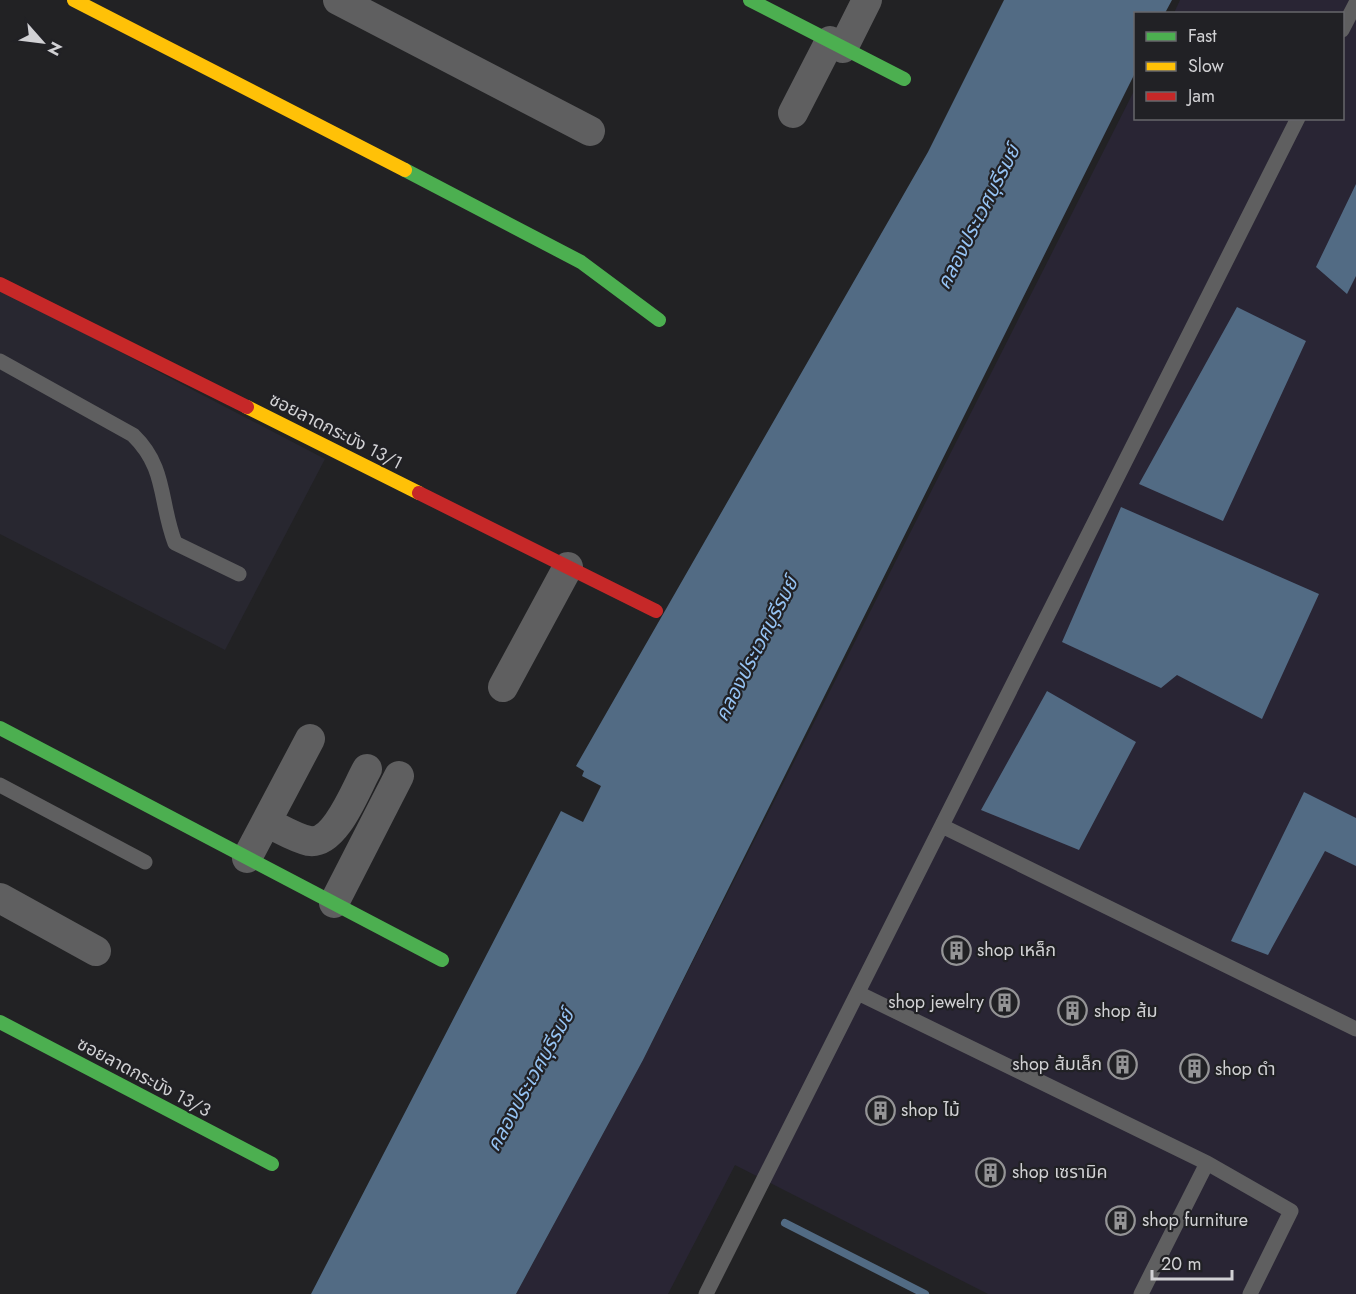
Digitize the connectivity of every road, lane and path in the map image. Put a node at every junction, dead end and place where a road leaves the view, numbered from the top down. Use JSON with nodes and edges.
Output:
{"nodes":[{"id":1,"x":74,"y":0,"type":"edge"},
{"id":2,"x":338,"y":0,"type":"edge"},
{"id":3,"x":750,"y":0,"type":"edge"},
{"id":4,"x":867,"y":0,"type":"edge"},
{"id":5,"x":1356,"y":3,"type":"edge"},
{"id":6,"x":1344,"y":26,"type":"edge"},
{"id":7,"x":836,"y":44,"type":"junction"},
{"id":8,"x":904,"y":79,"type":"dead end"},
{"id":9,"x":793,"y":113,"type":"dead end"},
{"id":10,"x":1297,"y":120,"type":"edge"},
{"id":11,"x":590,"y":131,"type":"dead end"},
{"id":12,"x":0,"y":284,"type":"edge"},
{"id":13,"x":659,"y":320,"type":"dead end"},
{"id":14,"x":0,"y":361,"type":"edge"},
{"id":15,"x":568,"y":567,"type":"junction"},
{"id":16,"x":239,"y":574,"type":"dead end"},
{"id":17,"x":656,"y":611,"type":"dead end"},
{"id":18,"x":503,"y":687,"type":"dead end"},
{"id":19,"x":0,"y":728,"type":"edge"},
{"id":20,"x":310,"y":739,"type":"dead end"},
{"id":21,"x":367,"y":769,"type":"dead end"},
{"id":22,"x":399,"y":776,"type":"dead end"},
{"id":23,"x":0,"y":785,"type":"edge"},
{"id":24,"x":266,"y":822,"type":"junction"},
{"id":25,"x":942,"y":826,"type":"junction"},
{"id":26,"x":247,"y":858,"type":"junction"},
{"id":27,"x":145,"y":862,"type":"dead end"},
{"id":28,"x":0,"y":898,"type":"edge"},
{"id":29,"x":334,"y":903,"type":"junction"},
{"id":30,"x":96,"y":951,"type":"dead end"},
{"id":31,"x":442,"y":960,"type":"dead end"},
{"id":32,"x":858,"y":993,"type":"junction"},
{"id":33,"x":0,"y":1022,"type":"edge"},
{"id":34,"x":1356,"y":1029,"type":"edge"},
{"id":35,"x":1207,"y":1163,"type":"junction"},
{"id":36,"x":272,"y":1164,"type":"dead end"},
{"id":37,"x":706,"y":1294,"type":"edge"},
{"id":38,"x":1141,"y":1294,"type":"edge"},
{"id":39,"x":1250,"y":1294,"type":"edge"}],
"edges":[{"from":1,"to":13,"type":"street"},
{"from":2,"to":11,"type":"street"},
{"from":3,"to":7,"type":"street"},
{"from":4,"to":7,"type":"street"},
{"from":5,"to":6,"type":"lane"},
{"from":7,"to":8,"type":"street"},
{"from":7,"to":9,"type":"street"},
{"from":10,"to":25,"type":"lane"},
{"from":12,"to":15,"type":"street","name":"ซอยลาดกระบัง 13/1"},
{"from":14,"to":16,"type":"lane"},
{"from":15,"to":17,"type":"street","name":"ซอยลาดกระบัง 13/1"},
{"from":15,"to":18,"type":"street"},
{"from":19,"to":26,"type":"street"},
{"from":20,"to":24,"type":"street"},
{"from":21,"to":24,"type":"street"},
{"from":22,"to":29,"type":"street"},
{"from":23,"to":27,"type":"lane"},
{"from":24,"to":26,"type":"street"},
{"from":25,"to":32,"type":"lane"},
{"from":25,"to":34,"type":"lane"},
{"from":26,"to":29,"type":"street"},
{"from":28,"to":30,"type":"street"},
{"from":29,"to":31,"type":"street"},
{"from":32,"to":35,"type":"lane"},
{"from":32,"to":37,"type":"lane"},
{"from":33,"to":36,"type":"street","name":"ซอยลาดกระบัง 13/3"},
{"from":35,"to":38,"type":"lane"},
{"from":35,"to":39,"type":"lane"}]}
